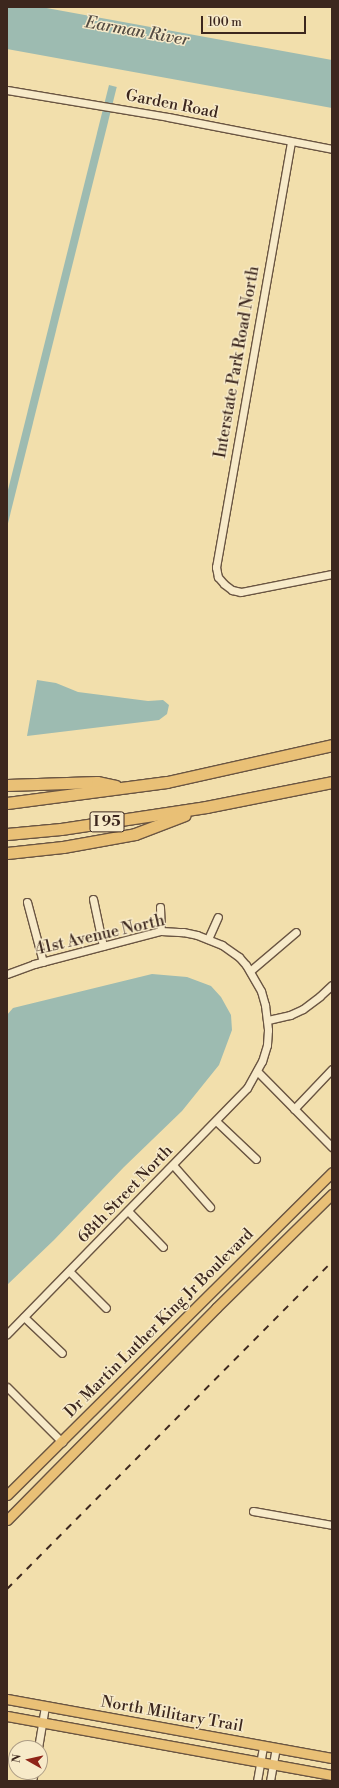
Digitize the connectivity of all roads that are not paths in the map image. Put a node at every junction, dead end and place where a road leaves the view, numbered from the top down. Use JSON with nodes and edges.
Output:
{"nodes":[{"id":1,"x":7,"y":90,"type":"edge"},
{"id":2,"x":291,"y":142,"type":"junction"},
{"id":3,"x":332,"y":149,"type":"edge"},
{"id":4,"x":332,"y":574,"type":"edge"},
{"id":5,"x":332,"y":745,"type":"edge"},
{"id":6,"x":332,"y":782,"type":"edge"},
{"id":7,"x":7,"y":785,"type":"edge"},
{"id":8,"x":123,"y":788,"type":"junction"},
{"id":9,"x":7,"y":803,"type":"edge"},
{"id":10,"x":206,"y":807,"type":"junction"},
{"id":11,"x":7,"y":834,"type":"edge"},
{"id":12,"x":7,"y":852,"type":"edge"},
{"id":13,"x":93,"y":899,"type":"dead end"},
{"id":14,"x":27,"y":902,"type":"dead end"},
{"id":15,"x":160,"y":907,"type":"dead end"},
{"id":16,"x":218,"y":917,"type":"dead end"},
{"id":17,"x":161,"y":932,"type":"junction"},
{"id":18,"x":296,"y":932,"type":"dead end"},
{"id":19,"x":208,"y":939,"type":"junction"},
{"id":20,"x":103,"y":946,"type":"junction"},
{"id":21,"x":43,"y":962,"type":"junction"},
{"id":22,"x":250,"y":971,"type":"junction"},
{"id":23,"x":7,"y":974,"type":"edge"},
{"id":24,"x":332,"y":985,"type":"edge"},
{"id":25,"x":268,"y":1020,"type":"junction"},
{"id":26,"x":332,"y":1069,"type":"edge"},
{"id":27,"x":257,"y":1071,"type":"junction"},
{"id":28,"x":294,"y":1109,"type":"junction"},
{"id":29,"x":216,"y":1121,"type":"junction"},
{"id":30,"x":332,"y":1147,"type":"edge"},
{"id":31,"x":256,"y":1159,"type":"dead end"},
{"id":32,"x":173,"y":1165,"type":"junction"},
{"id":33,"x":332,"y":1172,"type":"edge"},
{"id":34,"x":332,"y":1194,"type":"edge"},
{"id":35,"x":210,"y":1207,"type":"dead end"},
{"id":36,"x":128,"y":1211,"type":"junction"},
{"id":37,"x":164,"y":1247,"type":"dead end"},
{"id":38,"x":69,"y":1271,"type":"junction"},
{"id":39,"x":106,"y":1308,"type":"dead end"},
{"id":40,"x":24,"y":1317,"type":"junction"},
{"id":41,"x":7,"y":1334,"type":"edge"},
{"id":42,"x":62,"y":1353,"type":"dead end"},
{"id":43,"x":7,"y":1387,"type":"edge"},
{"id":44,"x":62,"y":1442,"type":"junction"},
{"id":45,"x":7,"y":1495,"type":"edge"},
{"id":46,"x":253,"y":1511,"type":"dead end"},
{"id":47,"x":7,"y":1520,"type":"edge"},
{"id":48,"x":332,"y":1525,"type":"edge"},
{"id":49,"x":7,"y":1699,"type":"edge"},
{"id":50,"x":45,"y":1706,"type":"junction"},
{"id":51,"x":7,"y":1716,"type":"edge"},
{"id":52,"x":42,"y":1722,"type":"junction"},
{"id":53,"x":39,"y":1740,"type":"edge"},
{"id":54,"x":263,"y":1746,"type":"junction"},
{"id":55,"x":276,"y":1748,"type":"junction"},
{"id":56,"x":332,"y":1758,"type":"edge"},
{"id":57,"x":260,"y":1762,"type":"junction"},
{"id":58,"x":273,"y":1764,"type":"junction"},
{"id":59,"x":332,"y":1775,"type":"edge"},
{"id":60,"x":257,"y":1781,"type":"edge"},
{"id":61,"x":270,"y":1781,"type":"edge"}],
"edges":[{"from":1,"to":2,"type":"street","name":"Garden Road"},
{"from":2,"to":3,"type":"street","name":"Garden Road"},
{"from":2,"to":4,"type":"street","name":"Interstate Park Road North"},
{"from":5,"to":8,"type":"highway","number":"I 95"},
{"from":6,"to":10,"type":"highway","number":"I 95"},
{"from":7,"to":8,"type":"highway"},
{"from":8,"to":9,"type":"highway","number":"I 95"},
{"from":10,"to":11,"type":"highway","number":"I 95"},
{"from":10,"to":12,"type":"highway"},
{"from":13,"to":20,"type":"street"},
{"from":14,"to":21,"type":"street"},
{"from":15,"to":17,"type":"street"},
{"from":16,"to":19,"type":"street"},
{"from":17,"to":19,"type":"street","name":"41st Avenue North"},
{"from":17,"to":20,"type":"street","name":"41st Avenue North"},
{"from":18,"to":22,"type":"street"},
{"from":19,"to":22,"type":"street","name":"41st Avenue North"},
{"from":20,"to":21,"type":"street","name":"41st Avenue North"},
{"from":21,"to":23,"type":"street","name":"41st Avenue North"},
{"from":22,"to":25,"type":"street","name":"41st Avenue North"},
{"from":24,"to":25,"type":"street"},
{"from":25,"to":27,"type":"street","name":"41st Avenue North"},
{"from":26,"to":28,"type":"street"},
{"from":27,"to":28,"type":"street"},
{"from":27,"to":29,"type":"street","name":"68th Street North"},
{"from":28,"to":30,"type":"street"},
{"from":29,"to":31,"type":"street"},
{"from":29,"to":32,"type":"street","name":"68th Street North"},
{"from":32,"to":35,"type":"street"},
{"from":32,"to":36,"type":"street","name":"68th Street North"},
{"from":33,"to":44,"type":"main road","name":"Dr Martin Luther King Jr Boulevard"},
{"from":34,"to":47,"type":"main road","name":"Dr Martin Luther King Jr Boulevard"},
{"from":36,"to":37,"type":"street"},
{"from":36,"to":38,"type":"street","name":"68th Street North"},
{"from":38,"to":39,"type":"street"},
{"from":38,"to":40,"type":"street","name":"68th Street North"},
{"from":40,"to":41,"type":"street","name":"68th Street North"},
{"from":40,"to":42,"type":"street"},
{"from":43,"to":44,"type":"street"},
{"from":44,"to":45,"type":"main road","name":"Dr Martin Luther King Jr Boulevard"},
{"from":46,"to":48,"type":"street"},
{"from":49,"to":50,"type":"main road","name":"North Military Trail"},
{"from":50,"to":52,"type":"street"},
{"from":50,"to":54,"type":"main road","name":"North Military Trail"},
{"from":51,"to":52,"type":"main road","name":"North Military Trail"},
{"from":52,"to":53,"type":"street"},
{"from":52,"to":57,"type":"main road","name":"North Military Trail"},
{"from":54,"to":55,"type":"main road","name":"North Military Trail"},
{"from":54,"to":57,"type":"street"},
{"from":55,"to":56,"type":"main road","name":"North Military Trail"},
{"from":55,"to":58,"type":"street"},
{"from":57,"to":58,"type":"main road","name":"North Military Trail"},
{"from":57,"to":60,"type":"street"},
{"from":58,"to":59,"type":"main road","name":"North Military Trail"},
{"from":58,"to":61,"type":"street"}]}
